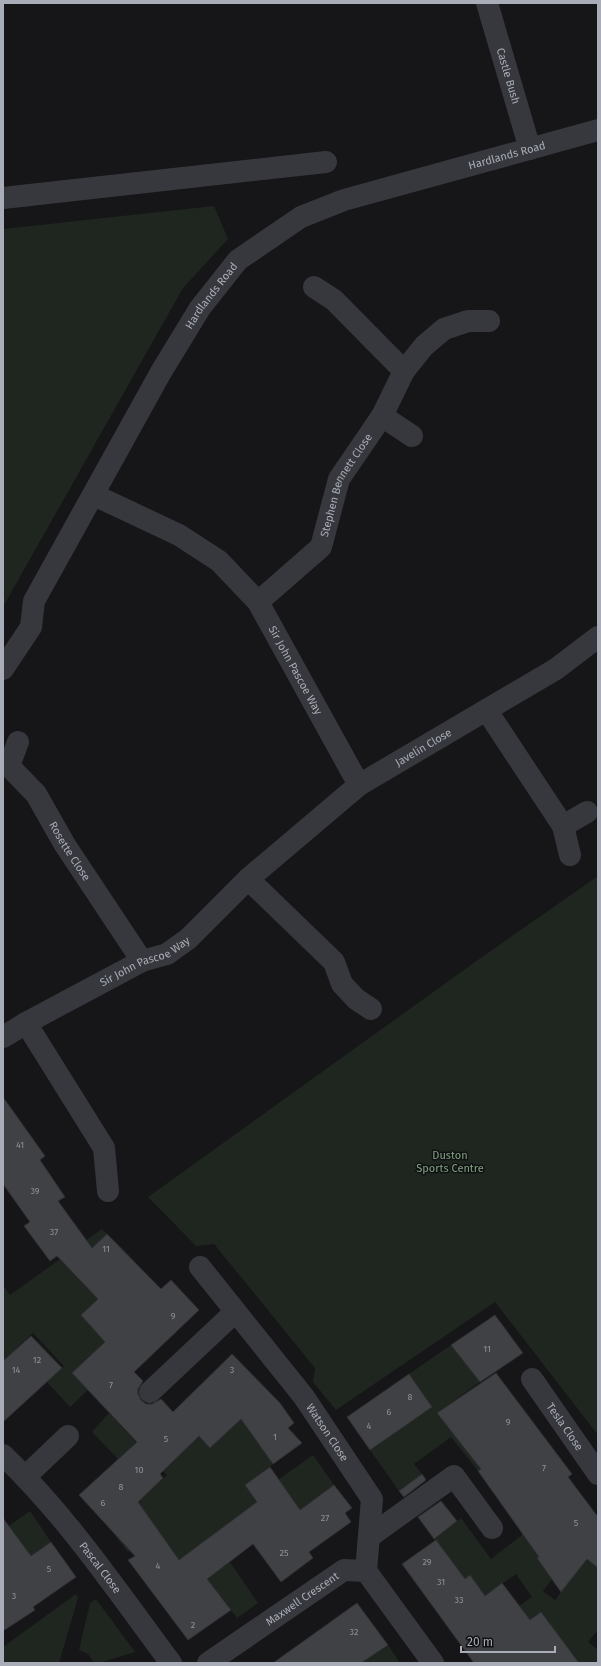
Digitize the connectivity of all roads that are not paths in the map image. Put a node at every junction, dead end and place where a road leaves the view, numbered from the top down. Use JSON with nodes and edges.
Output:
{"nodes":[{"id":1,"x":487,"y":3,"type":"edge"},
{"id":2,"x":598,"y":130,"type":"edge"},
{"id":3,"x":530,"y":149,"type":"junction"},
{"id":4,"x":326,"y":162,"type":"dead end"},
{"id":5,"x":3,"y":198,"type":"edge"},
{"id":6,"x":314,"y":287,"type":"dead end"},
{"id":7,"x":489,"y":321,"type":"dead end"},
{"id":8,"x":404,"y":371,"type":"junction"},
{"id":9,"x":382,"y":416,"type":"junction"},
{"id":10,"x":412,"y":436,"type":"dead end"},
{"id":11,"x":94,"y":495,"type":"junction"},
{"id":12,"x":258,"y":602,"type":"junction"},
{"id":13,"x":598,"y":637,"type":"edge"},
{"id":14,"x":3,"y":669,"type":"edge"},
{"id":15,"x":487,"y":711,"type":"junction"},
{"id":16,"x":18,"y":742,"type":"dead end"},
{"id":17,"x":360,"y":785,"type":"junction"},
{"id":18,"x":587,"y":812,"type":"dead end"},
{"id":19,"x":563,"y":826,"type":"junction"},
{"id":20,"x":570,"y":855,"type":"dead end"},
{"id":21,"x":248,"y":879,"type":"junction"},
{"id":22,"x":142,"y":961,"type":"junction"},
{"id":23,"x":371,"y":1009,"type":"dead end"},
{"id":24,"x":26,"y":1023,"type":"junction"},
{"id":25,"x":3,"y":1037,"type":"edge"},
{"id":26,"x":108,"y":1191,"type":"dead end"},
{"id":27,"x":200,"y":1267,"type":"dead end"},
{"id":28,"x":235,"y":1312,"type":"junction"},
{"id":29,"x":532,"y":1379,"type":"dead end"},
{"id":30,"x":150,"y":1392,"type":"dead end"},
{"id":31,"x":68,"y":1436,"type":"dead end"},
{"id":32,"x":12,"y":1469,"type":"edge"},
{"id":33,"x":598,"y":1474,"type":"edge"},
{"id":34,"x":492,"y":1528,"type":"dead end"},
{"id":35,"x":369,"y":1537,"type":"junction"},
{"id":36,"x":366,"y":1571,"type":"junction"},
{"id":37,"x":171,"y":1663,"type":"edge"},
{"id":38,"x":208,"y":1663,"type":"edge"},
{"id":39,"x":433,"y":1663,"type":"edge"}],
"edges":[{"from":1,"to":3,"type":"street","name":"Castle Bush"},
{"from":2,"to":3,"type":"street","name":"Hardlands Road"},
{"from":3,"to":11,"type":"street","name":"Hardlands Road"},
{"from":4,"to":5,"type":"street"},
{"from":6,"to":8,"type":"street"},
{"from":7,"to":8,"type":"street","name":"Stephen Bennett Close"},
{"from":8,"to":9,"type":"street","name":"Stephen Bennett Close"},
{"from":9,"to":10,"type":"street"},
{"from":9,"to":12,"type":"street","name":"Stephen Bennett Close"},
{"from":11,"to":12,"type":"street","name":"Sir John Pascoe Way"},
{"from":11,"to":14,"type":"street","name":"Hardlands Road"},
{"from":12,"to":17,"type":"street","name":"Sir John Pascoe Way"},
{"from":13,"to":15,"type":"street","name":"Javelin Close"},
{"from":15,"to":17,"type":"street","name":"Javelin Close"},
{"from":15,"to":19,"type":"street"},
{"from":16,"to":22,"type":"street","name":"Rosette Close"},
{"from":17,"to":21,"type":"street","name":"Sir John Pascoe Way"},
{"from":18,"to":19,"type":"street"},
{"from":19,"to":20,"type":"street"},
{"from":21,"to":22,"type":"street","name":"Sir John Pascoe Way"},
{"from":21,"to":23,"type":"street"},
{"from":22,"to":24,"type":"street","name":"Sir John Pascoe Way"},
{"from":24,"to":25,"type":"street","name":"Sir John Pascoe Way"},
{"from":24,"to":26,"type":"street"},
{"from":27,"to":28,"type":"street","name":"Watson Close"},
{"from":28,"to":30,"type":"street"},
{"from":28,"to":35,"type":"street","name":"Watson Close"},
{"from":29,"to":33,"type":"street","name":"Tesla Close"},
{"from":31,"to":32,"type":"street","name":"Pascal Close"},
{"from":32,"to":37,"type":"street","name":"Pascal Close"},
{"from":34,"to":35,"type":"street"},
{"from":35,"to":36,"type":"street","name":"Watson Close"},
{"from":36,"to":38,"type":"street","name":"Maxwell Crescent"},
{"from":36,"to":39,"type":"street"}]}
